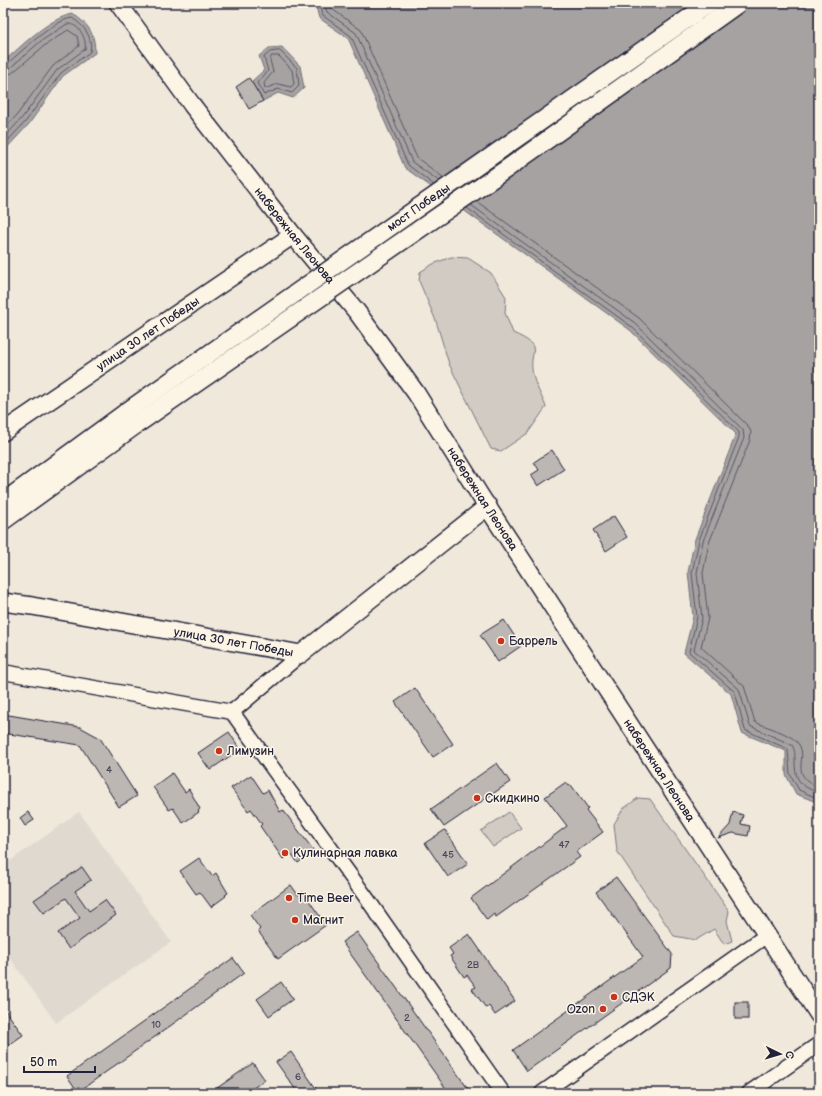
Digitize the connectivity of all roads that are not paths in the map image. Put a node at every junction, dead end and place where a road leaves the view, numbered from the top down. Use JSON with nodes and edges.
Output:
{"nodes":[{"id":1,"x":118,"y":3,"type":"edge"},
{"id":2,"x":710,"y":3,"type":"edge"},
{"id":3,"x":739,"y":3,"type":"edge"},
{"id":4,"x":293,"y":235,"type":"junction"},
{"id":5,"x":131,"y":419,"type":"junction"},
{"id":6,"x":3,"y":432,"type":"edge"},
{"id":7,"x":3,"y":502,"type":"edge"},
{"id":8,"x":488,"y":506,"type":"junction"},
{"id":9,"x":3,"y":521,"type":"edge"},
{"id":10,"x":3,"y":602,"type":"edge"},
{"id":11,"x":301,"y":654,"type":"junction"},
{"id":12,"x":3,"y":672,"type":"edge"},
{"id":13,"x":232,"y":712,"type":"junction"},
{"id":14,"x":767,"y":935,"type":"junction"},
{"id":15,"x":819,"y":1015,"type":"edge"},
{"id":16,"x":819,"y":1044,"type":"edge"},
{"id":17,"x":503,"y":1093,"type":"edge"},
{"id":18,"x":542,"y":1093,"type":"edge"},
{"id":19,"x":750,"y":1093,"type":"edge"}],
"edges":[{"from":1,"to":4,"type":"main road","name":"набережная Леонова"},
{"from":2,"to":5,"type":"main road","name":"мост Победы","bridge":true},
{"from":3,"to":5,"type":"main road","bridge":true},
{"from":4,"to":6,"type":"main road","name":"улица 30 лет Победы"},
{"from":4,"to":8,"type":"main road","name":"набережная Леонова"},
{"from":5,"to":7,"type":"main road"},
{"from":5,"to":9,"type":"main road"},
{"from":8,"to":11,"type":"main road","name":"улица 30 лет Победы"},
{"from":8,"to":14,"type":"main road","name":"набережная Леонова"},
{"from":10,"to":11,"type":"main road","name":"улица 30 лет Победы"},
{"from":11,"to":13,"type":"street"},
{"from":12,"to":13,"type":"street"},
{"from":13,"to":17,"type":"street"},
{"from":14,"to":15,"type":"main road","name":"набережная Леонова"},
{"from":14,"to":18,"type":"street"},
{"from":16,"to":19,"type":"street"}]}
